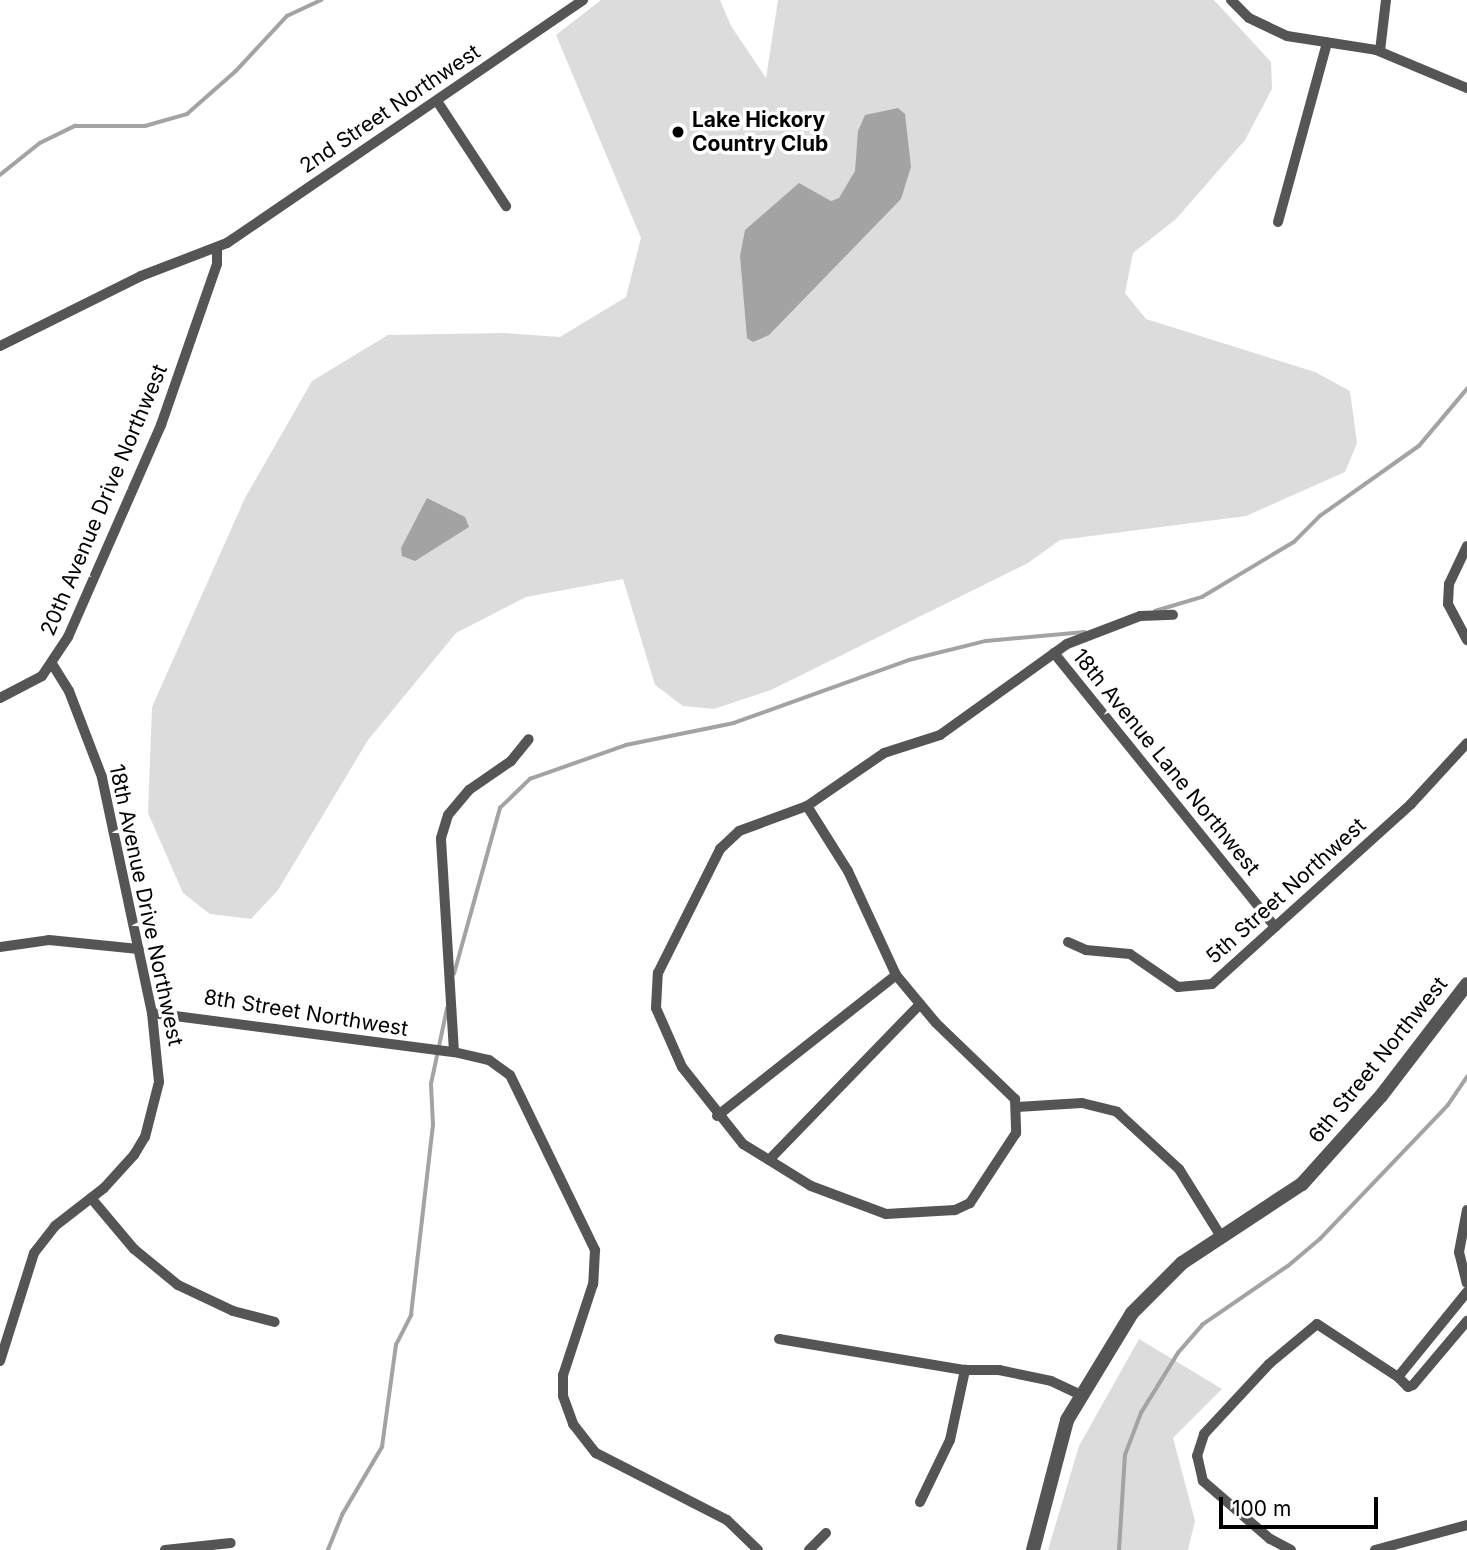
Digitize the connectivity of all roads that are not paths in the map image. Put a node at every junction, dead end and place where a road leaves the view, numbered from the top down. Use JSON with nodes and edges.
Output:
{"nodes":[{"id":1,"x":583,"y":0,"type":"edge"},
{"id":2,"x":1231,"y":0,"type":"edge"},
{"id":3,"x":1386,"y":0,"type":"edge"},
{"id":4,"x":1327,"y":43,"type":"junction"},
{"id":5,"x":1380,"y":51,"type":"junction"},
{"id":6,"x":1467,"y":88,"type":"edge"},
{"id":7,"x":437,"y":101,"type":"junction"},
{"id":8,"x":506,"y":206,"type":"dead end"},
{"id":9,"x":1278,"y":222,"type":"dead end"},
{"id":10,"x":218,"y":248,"type":"junction"},
{"id":11,"x":0,"y":346,"type":"edge"},
{"id":12,"x":1467,"y":546,"type":"edge"},
{"id":13,"x":1173,"y":615,"type":"dead end"},
{"id":14,"x":1467,"y":640,"type":"edge"},
{"id":15,"x":1054,"y":653,"type":"junction"},
{"id":16,"x":53,"y":665,"type":"junction"},
{"id":17,"x":0,"y":698,"type":"edge"},
{"id":18,"x":529,"y":739,"type":"dead end"},
{"id":19,"x":1467,"y":743,"type":"edge"},
{"id":20,"x":807,"y":806,"type":"junction"},
{"id":21,"x":1275,"y":927,"type":"junction"},
{"id":22,"x":1068,"y":942,"type":"dead end"},
{"id":23,"x":0,"y":947,"type":"edge"},
{"id":24,"x":139,"y":948,"type":"junction"},
{"id":25,"x":896,"y":975,"type":"junction"},
{"id":26,"x":1467,"y":984,"type":"edge"},
{"id":27,"x":920,"y":1004,"type":"junction"},
{"id":28,"x":152,"y":1013,"type":"junction"},
{"id":29,"x":454,"y":1052,"type":"junction"},
{"id":30,"x":1017,"y":1107,"type":"junction"},
{"id":31,"x":717,"y":1116,"type":"junction"},
{"id":32,"x":769,"y":1160,"type":"junction"},
{"id":33,"x":91,"y":1198,"type":"junction"},
{"id":34,"x":1467,"y":1210,"type":"edge"},
{"id":35,"x":1223,"y":1238,"type":"junction"},
{"id":36,"x":1467,"y":1283,"type":"edge"},
{"id":37,"x":1467,"y":1292,"type":"edge"},
{"id":38,"x":1467,"y":1321,"type":"edge"},
{"id":39,"x":275,"y":1322,"type":"dead end"},
{"id":40,"x":779,"y":1339,"type":"dead end"},
{"id":41,"x":0,"y":1361,"type":"edge"},
{"id":42,"x":965,"y":1370,"type":"junction"},
{"id":43,"x":1398,"y":1377,"type":"junction"},
{"id":44,"x":1079,"y":1394,"type":"junction"},
{"id":45,"x":920,"y":1502,"type":"dead end"},
{"id":46,"x":1467,"y":1525,"type":"edge"},
{"id":47,"x":826,"y":1533,"type":"dead end"},
{"id":48,"x":231,"y":1543,"type":"dead end"},
{"id":49,"x":165,"y":1550,"type":"edge"},
{"id":50,"x":758,"y":1550,"type":"edge"},
{"id":51,"x":809,"y":1550,"type":"edge"},
{"id":52,"x":1032,"y":1550,"type":"edge"},
{"id":53,"x":1291,"y":1550,"type":"edge"},
{"id":54,"x":1375,"y":1550,"type":"edge"}],
"edges":[{"from":1,"to":7,"type":"street","name":"2nd Street Northwest"},
{"from":2,"to":4,"type":"street"},
{"from":3,"to":5,"type":"street"},
{"from":4,"to":5,"type":"street"},
{"from":4,"to":9,"type":"street"},
{"from":5,"to":6,"type":"street"},
{"from":7,"to":8,"type":"street"},
{"from":7,"to":10,"type":"street","name":"2nd Street Northwest"},
{"from":10,"to":11,"type":"street","name":"2nd Street Northwest"},
{"from":10,"to":16,"type":"street","name":"20th Avenue Drive Northwest"},
{"from":12,"to":14,"type":"street"},
{"from":13,"to":15,"type":"street"},
{"from":15,"to":20,"type":"street"},
{"from":15,"to":21,"type":"street","name":"18th Avenue Lane Northwest"},
{"from":16,"to":17,"type":"street","name":"20th Avenue Drive Northwest"},
{"from":16,"to":24,"type":"street","name":"18th Avenue Drive Northwest"},
{"from":18,"to":29,"type":"street"},
{"from":19,"to":21,"type":"street","name":"5th Street Northwest"},
{"from":20,"to":25,"type":"street"},
{"from":20,"to":31,"type":"street"},
{"from":21,"to":22,"type":"street","name":"5th Street Northwest"},
{"from":23,"to":24,"type":"street"},
{"from":24,"to":28,"type":"street","name":"18th Avenue Drive Northwest"},
{"from":25,"to":27,"type":"street"},
{"from":25,"to":31,"type":"street"},
{"from":26,"to":35,"type":"street","name":"6th Street Northwest"},
{"from":27,"to":30,"type":"street"},
{"from":27,"to":32,"type":"street"},
{"from":28,"to":29,"type":"street","name":"8th Street Northwest"},
{"from":28,"to":33,"type":"street","name":"18th Avenue Drive Northwest"},
{"from":29,"to":50,"type":"street","name":"8th Street Northwest"},
{"from":30,"to":32,"type":"street"},
{"from":30,"to":35,"type":"street"},
{"from":31,"to":32,"type":"street"},
{"from":33,"to":39,"type":"street"},
{"from":33,"to":41,"type":"street","name":"18th Avenue Drive Northwest"},
{"from":34,"to":36,"type":"street"},
{"from":35,"to":44,"type":"street","name":"6th Street Northwest"},
{"from":37,"to":43,"type":"street"},
{"from":38,"to":43,"type":"street"},
{"from":40,"to":42,"type":"street"},
{"from":42,"to":44,"type":"street"},
{"from":42,"to":45,"type":"street"},
{"from":43,"to":53,"type":"street"},
{"from":44,"to":52,"type":"street","name":"6th Street Northwest"},
{"from":46,"to":54,"type":"street"},
{"from":47,"to":51,"type":"street"},
{"from":48,"to":49,"type":"street"}]}
